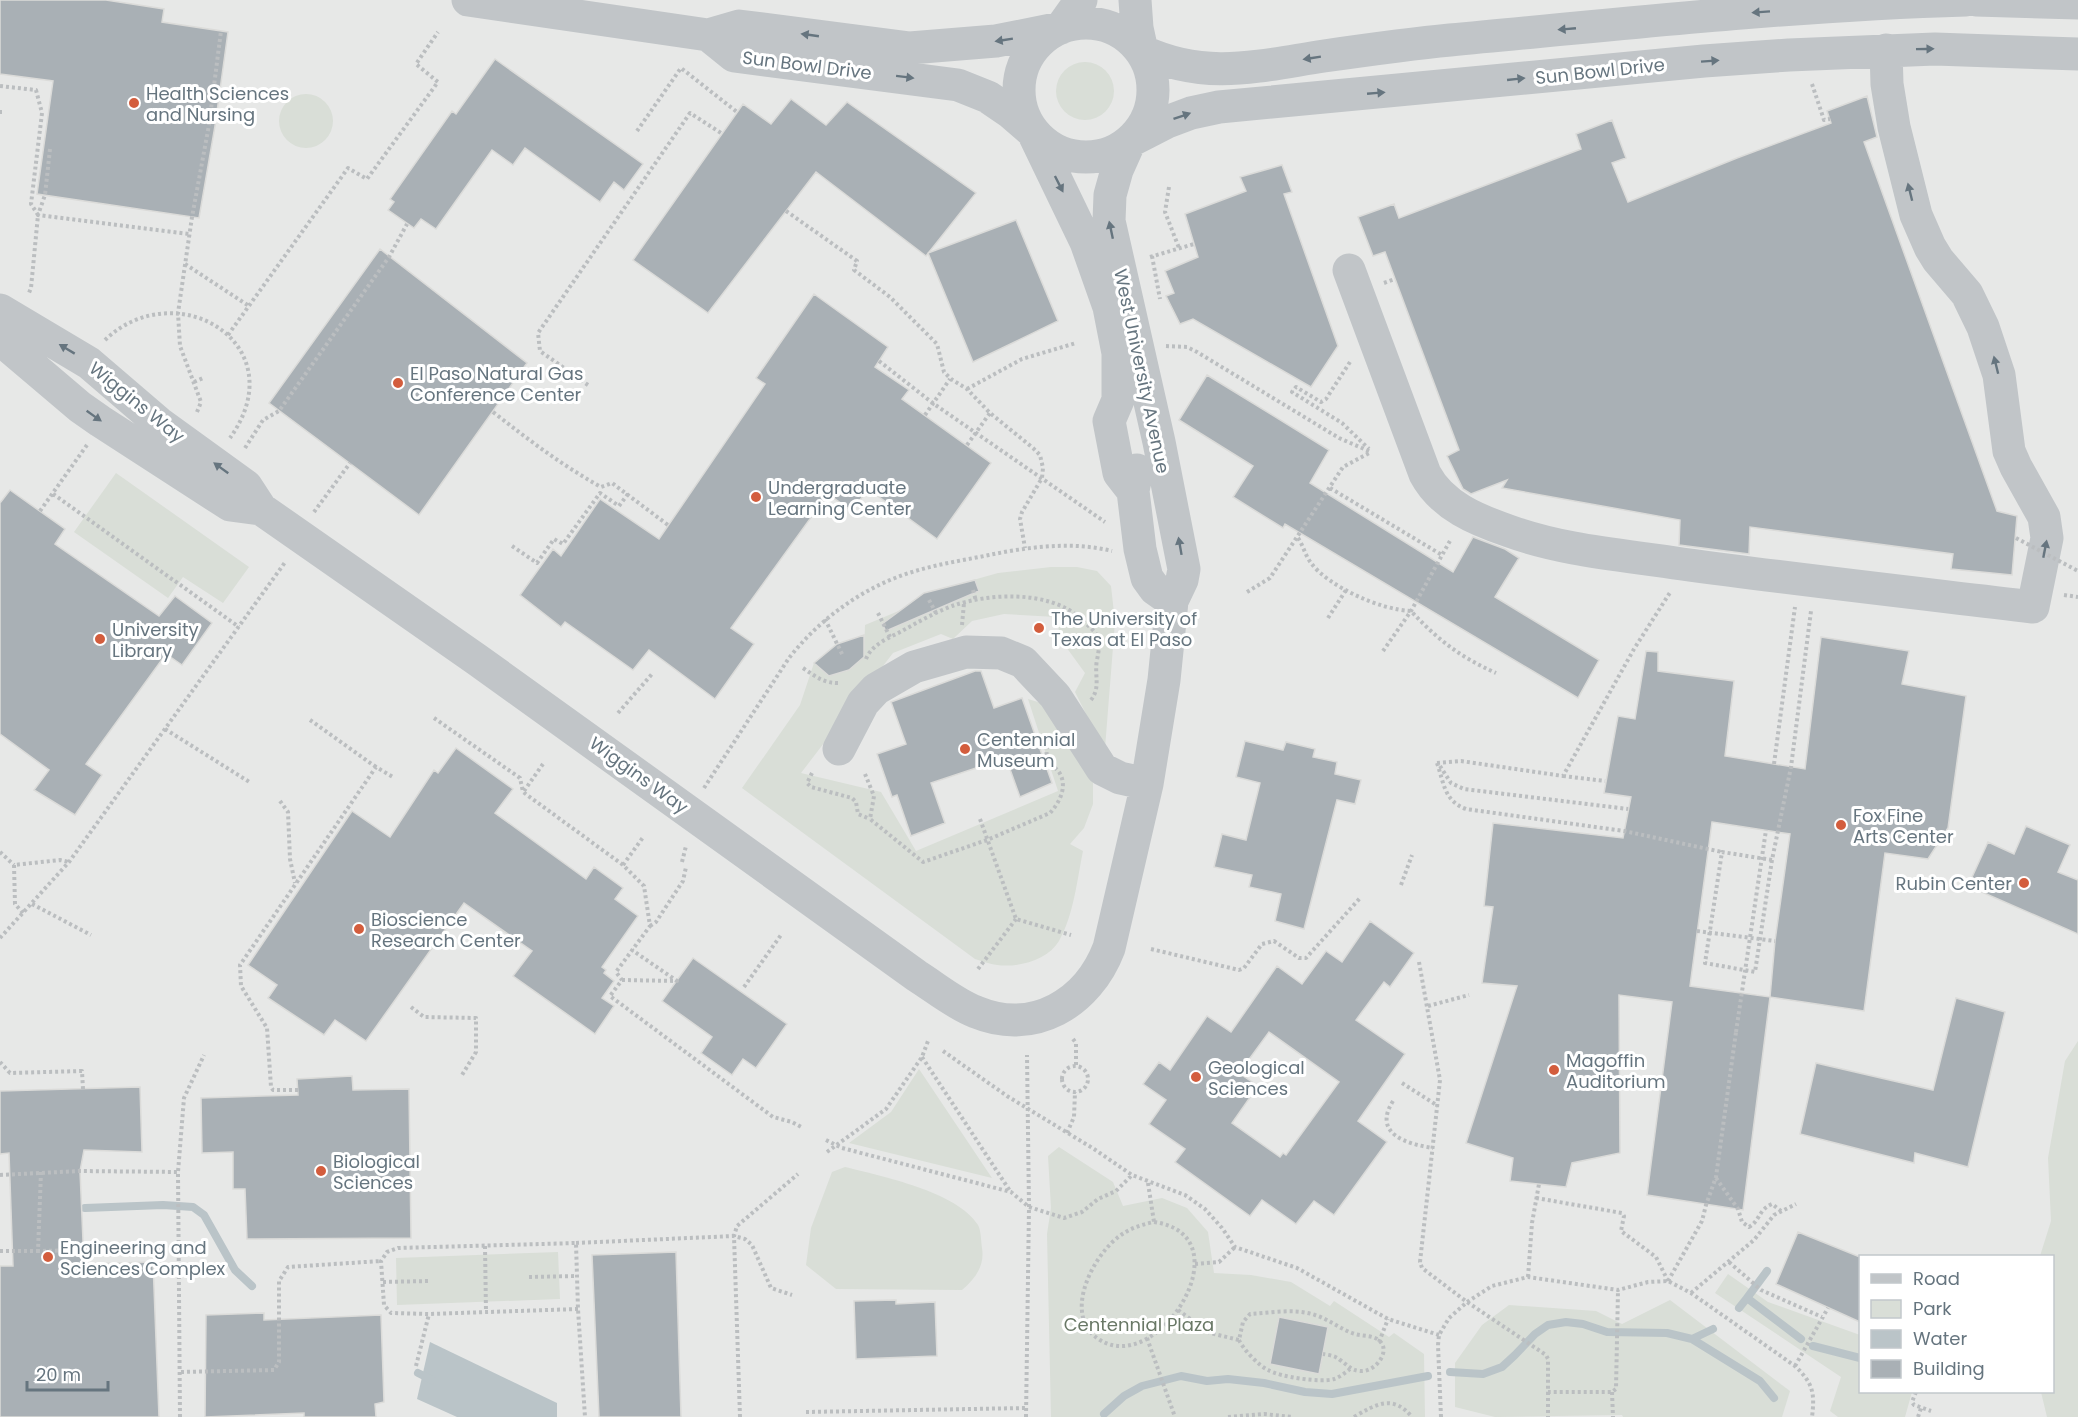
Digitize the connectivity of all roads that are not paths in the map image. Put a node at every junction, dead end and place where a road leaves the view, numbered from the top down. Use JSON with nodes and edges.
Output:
{"nodes":[{"id":1,"x":468,"y":0,"type":"edge"},
{"id":2,"x":1081,"y":0,"type":"edge"},
{"id":3,"x":1135,"y":0,"type":"edge"},
{"id":4,"x":1966,"y":0,"type":"edge"},
{"id":5,"x":1976,"y":0,"type":"edge"},
{"id":6,"x":2078,"y":3,"type":"edge"},
{"id":7,"x":1061,"y":28,"type":"junction"},
{"id":8,"x":708,"y":34,"type":"junction"},
{"id":9,"x":1886,"y":50,"type":"junction"},
{"id":10,"x":1142,"y":51,"type":"junction"},
{"id":11,"x":2078,"y":54,"type":"edge"},
{"id":12,"x":1033,"y":132,"type":"junction"},
{"id":13,"x":1130,"y":141,"type":"junction"},
{"id":14,"x":1349,"y":270,"type":"dead end"},
{"id":15,"x":0,"y":310,"type":"edge"},
{"id":16,"x":0,"y":339,"type":"edge"},
{"id":17,"x":261,"y":509,"type":"junction"},
{"id":18,"x":1173,"y":515,"type":"junction"},
{"id":19,"x":1129,"y":538,"type":"junction"},
{"id":20,"x":1172,"y":602,"type":"junction"},
{"id":21,"x":839,"y":749,"type":"dead end"},
{"id":22,"x":1147,"y":784,"type":"junction"},
{"id":23,"x":1024,"y":1020,"type":"joint"}],
"edges":[{"from":1,"to":8,"type":"street"},
{"from":2,"to":7,"type":"street"},
{"from":3,"to":10,"type":"street"},
{"from":4,"to":10,"type":"street","one_way":true},
{"from":5,"to":6,"type":"street"},
{"from":7,"to":8,"type":"street","one_way":true},
{"from":7,"to":10,"type":"street"},
{"from":7,"to":12,"type":"street"},
{"from":8,"to":12,"type":"street","name":"Sun Bowl Drive","one_way":true},
{"from":9,"to":11,"type":"street","name":"Sun Bowl Drive","one_way":true},
{"from":13,"to":9,"type":"street","name":"Sun Bowl Drive","one_way":true},
{"from":14,"to":9,"type":"street","one_way":true},
{"from":10,"to":13,"type":"street"},
{"from":12,"to":13,"type":"street"},
{"from":12,"to":19,"type":"street","name":"West University Avenue","one_way":true},
{"from":18,"to":13,"type":"street","name":"West University Avenue","one_way":true},
{"from":17,"to":15,"type":"street","name":"Wiggins Way","one_way":true},
{"from":16,"to":17,"type":"street","name":"Wiggins Way","one_way":true},
{"from":17,"to":23,"type":"street","name":"Wiggins Way"},
{"from":18,"to":19,"type":"street"},
{"from":20,"to":18,"type":"street","name":"West University Avenue","one_way":true},
{"from":19,"to":20,"type":"street","name":"West University Avenue"},
{"from":20,"to":22,"type":"street","name":"West University Avenue"},
{"from":21,"to":22,"type":"street"},
{"from":22,"to":23,"type":"street","name":"West University Avenue"}]}
